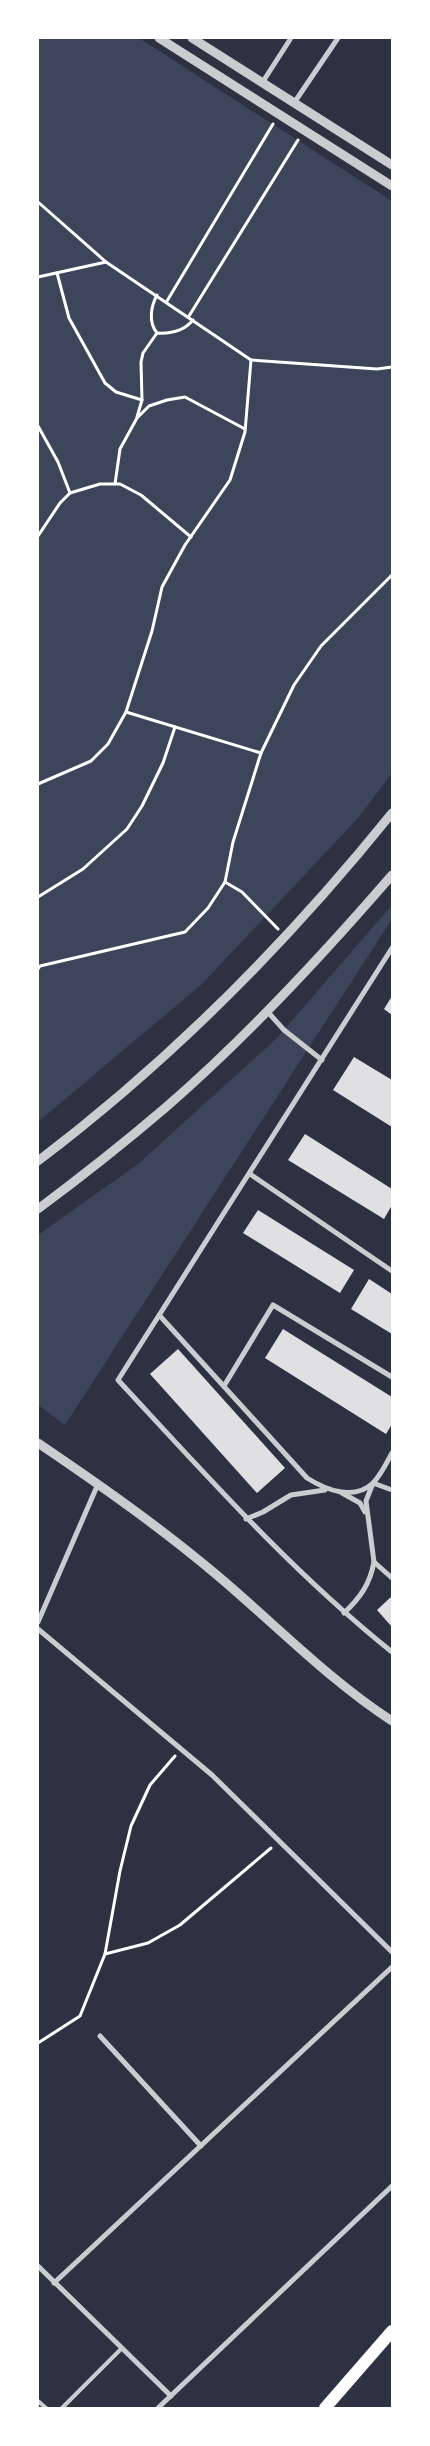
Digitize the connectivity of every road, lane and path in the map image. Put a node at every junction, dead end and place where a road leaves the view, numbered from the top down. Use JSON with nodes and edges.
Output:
{"nodes":[{"id":1,"x":159,"y":38,"type":"edge"},
{"id":2,"x":192,"y":38,"type":"edge"},
{"id":3,"x":292,"y":38,"type":"edge"},
{"id":4,"x":338,"y":38,"type":"edge"},
{"id":5,"x":262,"y":83,"type":"junction"},
{"id":6,"x":294,"y":103,"type":"junction"},
{"id":7,"x":279,"y":114,"type":"junction"},
{"id":8,"x":304,"y":130,"type":"junction"},
{"id":9,"x":392,"y":165,"type":"edge"},
{"id":10,"x":392,"y":186,"type":"edge"},
{"id":11,"x":38,"y":202,"type":"edge"},
{"id":12,"x":106,"y":262,"type":"junction"},
{"id":13,"x":57,"y":273,"type":"junction"},
{"id":14,"x":38,"y":276,"type":"edge"},
{"id":15,"x":157,"y":295,"type":"junction"},
{"id":16,"x":167,"y":302,"type":"junction"},
{"id":17,"x":189,"y":316,"type":"junction"},
{"id":18,"x":194,"y":320,"type":"junction"},
{"id":19,"x":157,"y":332,"type":"junction"},
{"id":20,"x":251,"y":360,"type":"junction"},
{"id":21,"x":392,"y":367,"type":"edge"},
{"id":22,"x":142,"y":400,"type":"junction"},
{"id":23,"x":137,"y":418,"type":"junction"},
{"id":24,"x":38,"y":426,"type":"edge"},
{"id":25,"x":245,"y":429,"type":"junction"},
{"id":26,"x":115,"y":484,"type":"junction"},
{"id":27,"x":70,"y":493,"type":"junction"},
{"id":28,"x":38,"y":536,"type":"edge"},
{"id":29,"x":191,"y":537,"type":"junction"},
{"id":30,"x":392,"y":575,"type":"edge"},
{"id":31,"x":126,"y":712,"type":"junction"},
{"id":32,"x":175,"y":727,"type":"junction"},
{"id":33,"x":261,"y":753,"type":"junction"},
{"id":34,"x":38,"y":784,"type":"edge"},
{"id":35,"x":392,"y":813,"type":"edge"},
{"id":36,"x":392,"y":875,"type":"edge"},
{"id":37,"x":224,"y":882,"type":"junction"},
{"id":38,"x":38,"y":897,"type":"edge"},
{"id":39,"x":285,"y":938,"type":"junction"},
{"id":40,"x":392,"y":948,"type":"edge"},
{"id":41,"x":38,"y":969,"type":"edge"},
{"id":42,"x":266,"y":1011,"type":"junction"},
{"id":43,"x":322,"y":1060,"type":"junction"},
{"id":44,"x":38,"y":1161,"type":"edge"},
{"id":45,"x":250,"y":1174,"type":"junction"},
{"id":46,"x":38,"y":1209,"type":"edge"},
{"id":47,"x":392,"y":1271,"type":"edge"},
{"id":48,"x":160,"y":1316,"type":"junction"},
{"id":49,"x":392,"y":1377,"type":"edge"},
{"id":50,"x":224,"y":1386,"type":"junction"},
{"id":51,"x":38,"y":1444,"type":"edge"},
{"id":52,"x":392,"y":1453,"type":"edge"},
{"id":53,"x":98,"y":1483,"type":"junction"},
{"id":54,"x":373,"y":1483,"type":"junction"},
{"id":55,"x":331,"y":1490,"type":"junction"},
{"id":56,"x":392,"y":1490,"type":"edge"},
{"id":57,"x":342,"y":1492,"type":"junction"},
{"id":58,"x":366,"y":1514,"type":"junction"},
{"id":59,"x":246,"y":1519,"type":"junction"},
{"id":60,"x":374,"y":1562,"type":"junction"},
{"id":61,"x":392,"y":1578,"type":"edge"},
{"id":62,"x":344,"y":1613,"type":"junction"},
{"id":63,"x":38,"y":1622,"type":"edge"},
{"id":64,"x":38,"y":1628,"type":"edge"},
{"id":65,"x":392,"y":1652,"type":"edge"},
{"id":66,"x":392,"y":1721,"type":"edge"},
{"id":67,"x":181,"y":1749,"type":"junction"},
{"id":68,"x":279,"y":1841,"type":"junction"},
{"id":69,"x":392,"y":1952,"type":"edge"},
{"id":70,"x":105,"y":1954,"type":"junction"},
{"id":71,"x":392,"y":1967,"type":"edge"},
{"id":72,"x":100,"y":2036,"type":"dead end"},
{"id":73,"x":38,"y":2043,"type":"edge"},
{"id":74,"x":201,"y":2146,"type":"junction"},
{"id":75,"x":392,"y":2186,"type":"edge"},
{"id":76,"x":38,"y":2266,"type":"edge"},
{"id":77,"x":54,"y":2283,"type":"junction"},
{"id":78,"x":392,"y":2331,"type":"edge"},
{"id":79,"x":122,"y":2348,"type":"junction"},
{"id":80,"x":171,"y":2396,"type":"junction"},
{"id":81,"x":38,"y":2400,"type":"edge"},
{"id":82,"x":46,"y":2408,"type":"edge"},
{"id":83,"x":62,"y":2408,"type":"edge"},
{"id":84,"x":158,"y":2408,"type":"edge"},
{"id":85,"x":325,"y":2408,"type":"edge"}],
"edges":[{"from":1,"to":7,"type":"street"},
{"from":2,"to":5,"type":"street"},
{"from":3,"to":5,"type":"street"},
{"from":4,"to":6,"type":"street"},
{"from":5,"to":6,"type":"street"},
{"from":6,"to":9,"type":"street"},
{"from":7,"to":8,"type":"street"},
{"from":7,"to":16,"type":"path"},
{"from":8,"to":10,"type":"street"},
{"from":8,"to":17,"type":"path"},
{"from":11,"to":12,"type":"path"},
{"from":12,"to":13,"type":"path"},
{"from":12,"to":15,"type":"path"},
{"from":13,"to":14,"type":"path"},
{"from":13,"to":22,"type":"path"},
{"from":15,"to":16,"type":"path"},
{"from":15,"to":19,"type":"path"},
{"from":16,"to":17,"type":"path"},
{"from":17,"to":18,"type":"path"},
{"from":18,"to":19,"type":"path"},
{"from":18,"to":20,"type":"path"},
{"from":19,"to":22,"type":"path"},
{"from":20,"to":21,"type":"path"},
{"from":20,"to":25,"type":"path"},
{"from":22,"to":23,"type":"path"},
{"from":23,"to":25,"type":"path"},
{"from":23,"to":26,"type":"path"},
{"from":24,"to":27,"type":"path"},
{"from":25,"to":29,"type":"path"},
{"from":26,"to":27,"type":"path"},
{"from":26,"to":29,"type":"path"},
{"from":27,"to":28,"type":"path"},
{"from":29,"to":31,"type":"path"},
{"from":30,"to":33,"type":"path"},
{"from":31,"to":32,"type":"path"},
{"from":31,"to":34,"type":"path"},
{"from":32,"to":33,"type":"path"},
{"from":32,"to":38,"type":"path"},
{"from":33,"to":37,"type":"path"},
{"from":35,"to":39,"type":"street"},
{"from":36,"to":42,"type":"street"},
{"from":37,"to":39,"type":"path"},
{"from":37,"to":41,"type":"path"},
{"from":39,"to":44,"type":"street"},
{"from":40,"to":43,"type":"street"},
{"from":42,"to":43,"type":"street"},
{"from":42,"to":46,"type":"street"},
{"from":43,"to":45,"type":"street"},
{"from":45,"to":47,"type":"street"},
{"from":45,"to":48,"type":"street"},
{"from":48,"to":50,"type":"street"},
{"from":48,"to":59,"type":"street"},
{"from":49,"to":50,"type":"street"},
{"from":50,"to":55,"type":"street"},
{"from":51,"to":53,"type":"street"},
{"from":52,"to":54,"type":"street"},
{"from":53,"to":63,"type":"street"},
{"from":53,"to":66,"type":"street"},
{"from":54,"to":56,"type":"street"},
{"from":54,"to":57,"type":"street"},
{"from":54,"to":58,"type":"street"},
{"from":55,"to":57,"type":"street"},
{"from":55,"to":59,"type":"street"},
{"from":57,"to":58,"type":"street"},
{"from":58,"to":60,"type":"street"},
{"from":59,"to":62,"type":"street"},
{"from":60,"to":61,"type":"street"},
{"from":60,"to":62,"type":"street"},
{"from":62,"to":65,"type":"street"},
{"from":64,"to":67,"type":"street"},
{"from":67,"to":68,"type":"street"},
{"from":67,"to":70,"type":"path"},
{"from":68,"to":69,"type":"street"},
{"from":68,"to":70,"type":"path"},
{"from":70,"to":73,"type":"path"},
{"from":71,"to":74,"type":"street"},
{"from":72,"to":74,"type":"street"},
{"from":74,"to":77,"type":"street"},
{"from":75,"to":80,"type":"street"},
{"from":76,"to":77,"type":"street"},
{"from":77,"to":79,"type":"street"},
{"from":78,"to":85,"type":"highway"},
{"from":79,"to":80,"type":"street"},
{"from":79,"to":83,"type":"lane"},
{"from":80,"to":84,"type":"street"},
{"from":81,"to":82,"type":"lane"}]}
